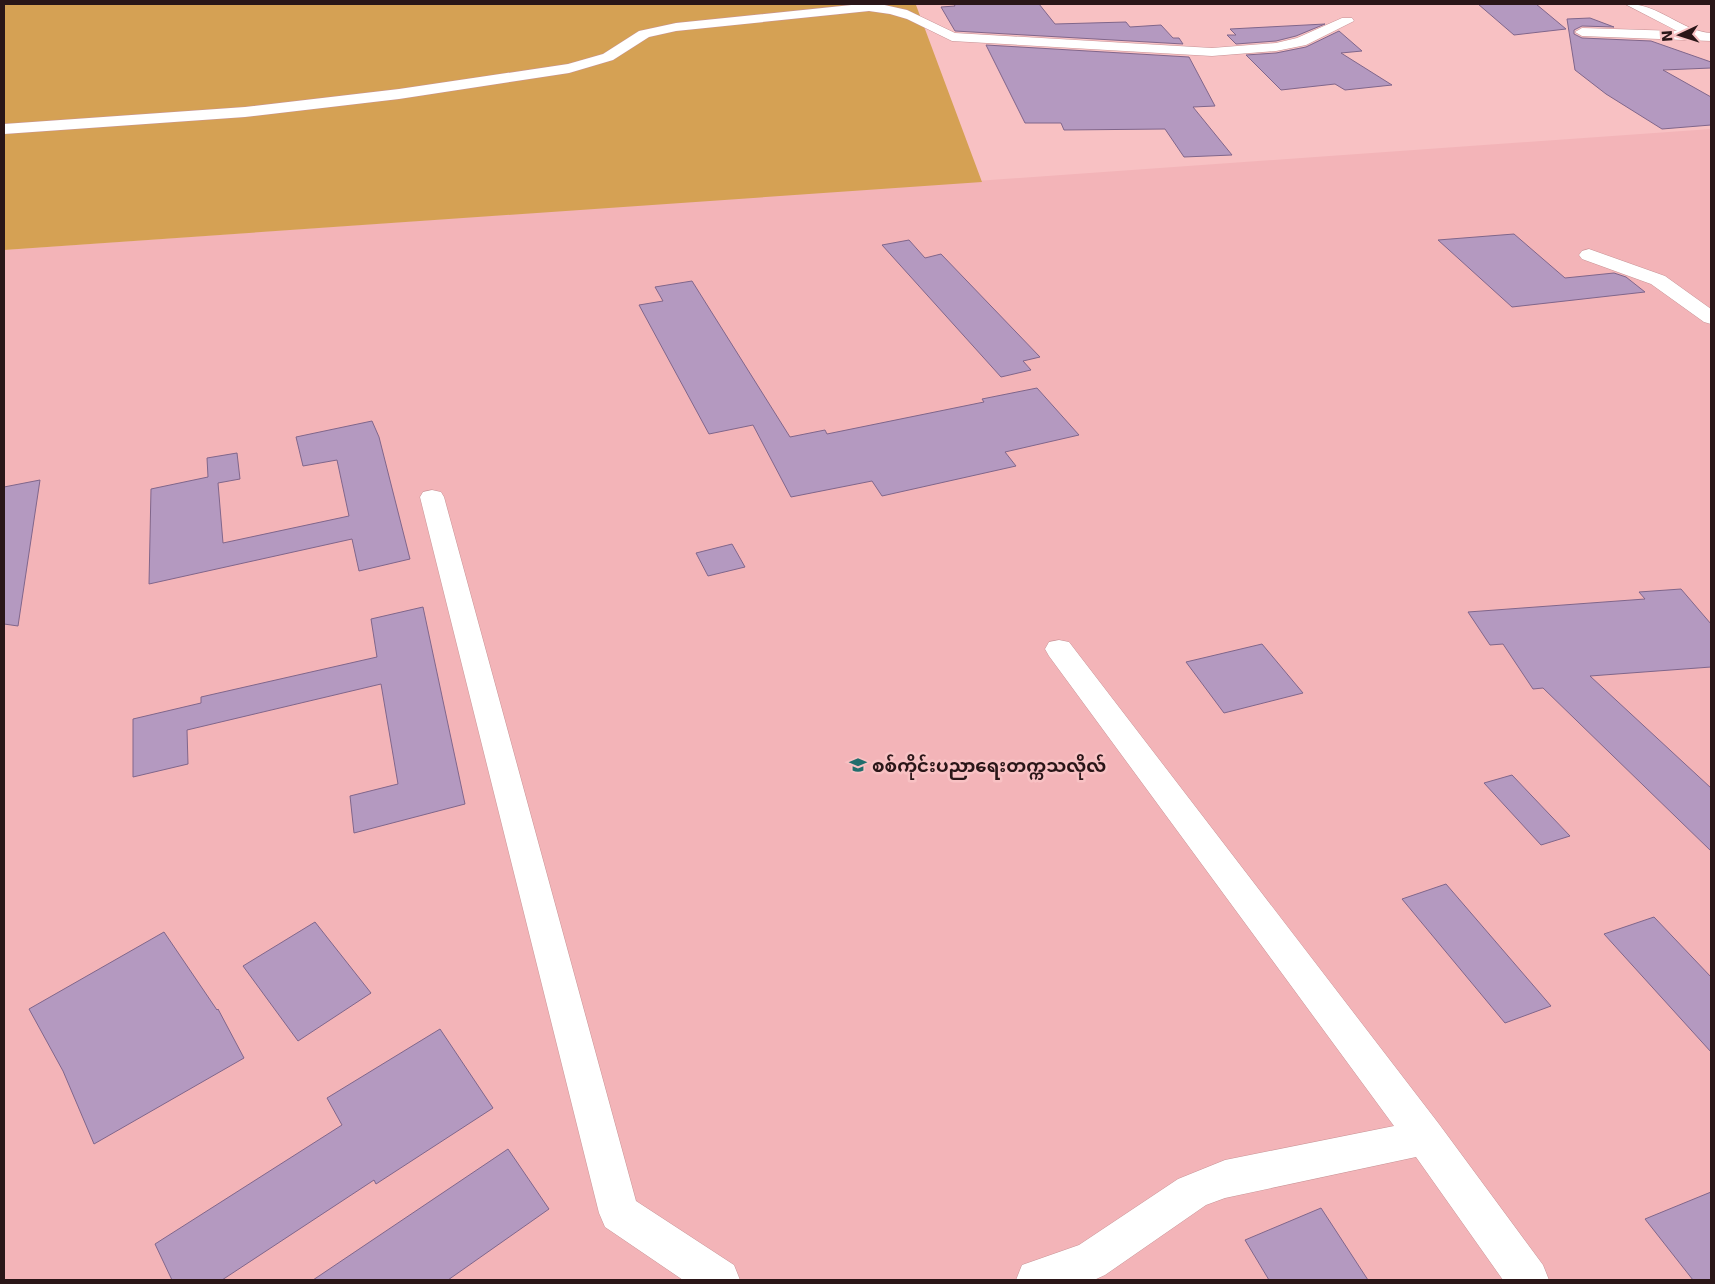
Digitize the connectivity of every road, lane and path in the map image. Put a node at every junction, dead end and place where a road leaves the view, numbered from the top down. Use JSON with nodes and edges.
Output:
{"nodes":[{"id":1,"x":1632,"y":4,"type":"edge"},
{"id":2,"x":1347,"y":21,"type":"dead end"},
{"id":3,"x":1582,"y":32,"type":"dead end"},
{"id":4,"x":1706,"y":37,"type":"edge"},
{"id":5,"x":4,"y":129,"type":"edge"},
{"id":6,"x":1589,"y":254,"type":"dead end"},
{"id":7,"x":1711,"y":318,"type":"edge"},
{"id":8,"x":432,"y":497,"type":"dead end"},
{"id":9,"x":1059,"y":649,"type":"dead end"},
{"id":10,"x":1425,"y":1137,"type":"junction"},
{"id":11,"x":719,"y":1280,"type":"edge"},
{"id":12,"x":1037,"y":1280,"type":"edge"},
{"id":13,"x":1528,"y":1280,"type":"edge"}],
"edges":[{"from":1,"to":4,"type":"street"},
{"from":2,"to":5,"type":"street"},
{"from":3,"to":4,"type":"street"},
{"from":6,"to":7,"type":"street"},
{"from":8,"to":11,"type":"street"},
{"from":9,"to":10,"type":"street"},
{"from":10,"to":12,"type":"street"},
{"from":10,"to":13,"type":"street"}]}
